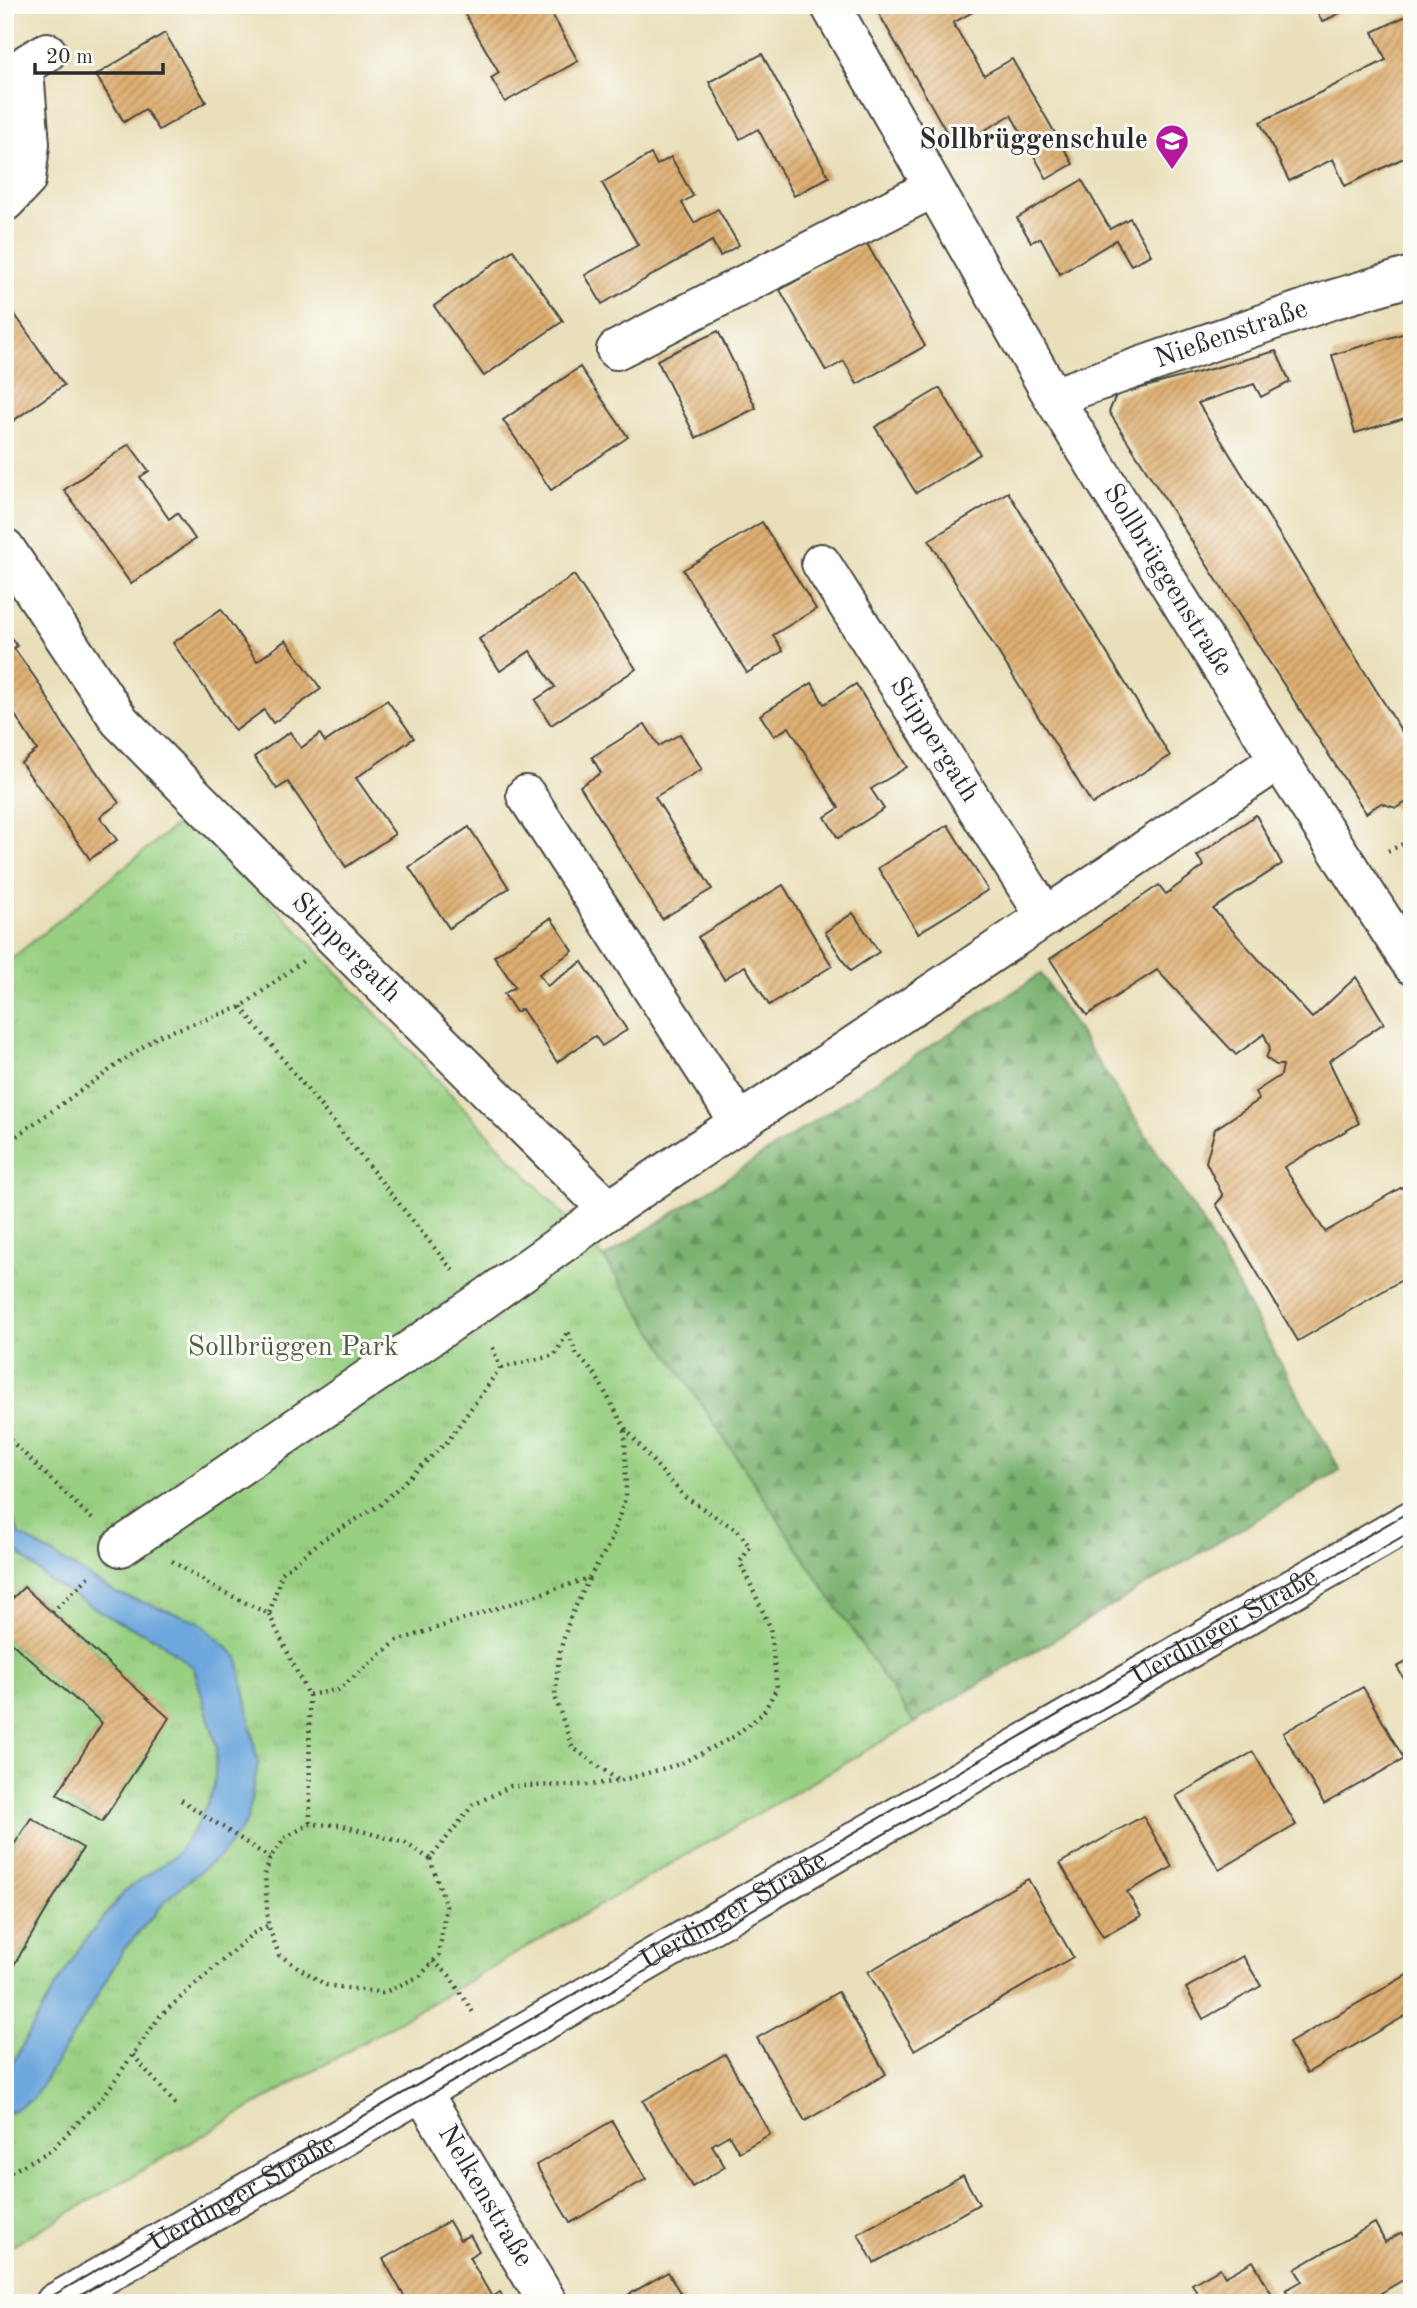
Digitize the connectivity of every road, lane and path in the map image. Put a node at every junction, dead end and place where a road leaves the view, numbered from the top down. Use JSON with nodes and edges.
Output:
{"nodes":[{"id":1,"x":830,"y":5,"type":"edge"},
{"id":2,"x":47,"y":52,"type":"dead end"},
{"id":3,"x":933,"y":188,"type":"junction"},
{"id":4,"x":5,"y":202,"type":"edge"},
{"id":5,"x":1412,"y":276,"type":"edge"},
{"id":6,"x":616,"y":350,"type":"dead end"},
{"id":7,"x":1053,"y":397,"type":"junction"},
{"id":8,"x":5,"y":548,"type":"edge"},
{"id":9,"x":821,"y":563,"type":"dead end"},
{"id":10,"x":1279,"y":760,"type":"junction"},
{"id":11,"x":526,"y":795,"type":"dead end"},
{"id":12,"x":1046,"y":917,"type":"junction"},
{"id":13,"x":335,"y":938,"type":"junction"},
{"id":14,"x":1412,"y":965,"type":"edge"},
{"id":15,"x":739,"y":1122,"type":"junction"},
{"id":16,"x":5,"y":1144,"type":"edge"},
{"id":17,"x":609,"y":1210,"type":"junction"},
{"id":18,"x":500,"y":1368,"type":"dead end"},
{"id":19,"x":625,"y":1428,"type":"junction"},
{"id":20,"x":5,"y":1435,"type":"edge"},
{"id":21,"x":1412,"y":1520,"type":"edge"},
{"id":22,"x":110,"y":1557,"type":"junction"},
{"id":23,"x":589,"y":1578,"type":"junction"},
{"id":24,"x":52,"y":1612,"type":"dead end"},
{"id":25,"x":269,"y":1614,"type":"dead end"},
{"id":26,"x":309,"y":1695,"type":"junction"},
{"id":27,"x":619,"y":1781,"type":"junction"},
{"id":28,"x":181,"y":1800,"type":"dead end"},
{"id":29,"x":310,"y":1824,"type":"junction"},
{"id":30,"x":270,"y":1858,"type":"junction"},
{"id":31,"x":430,"y":1859,"type":"junction"},
{"id":32,"x":268,"y":1925,"type":"junction"},
{"id":33,"x":433,"y":1961,"type":"junction"},
{"id":34,"x":496,"y":2047,"type":"junction"},
{"id":35,"x":133,"y":2055,"type":"junction"},
{"id":36,"x":421,"y":2090,"type":"junction"},
{"id":37,"x":177,"y":2106,"type":"dead end"},
{"id":38,"x":5,"y":2175,"type":"edge"},
{"id":39,"x":55,"y":2303,"type":"edge"},
{"id":40,"x":548,"y":2303,"type":"edge"}],
"edges":[{"from":1,"to":3,"type":"street","name":"Sollbrüggenstraße"},
{"from":2,"to":4,"type":"street"},
{"from":3,"to":6,"type":"street"},
{"from":3,"to":7,"type":"street","name":"Sollbrüggenstraße"},
{"from":5,"to":7,"type":"street","name":"Nießenstraße"},
{"from":7,"to":10,"type":"street","name":"Sollbrüggenstraße"},
{"from":8,"to":13,"type":"street","name":"Stippergath"},
{"from":9,"to":12,"type":"street","name":"Stippergath"},
{"from":10,"to":12,"type":"street"},
{"from":10,"to":14,"type":"street","name":"Sollbrüggenstraße"},
{"from":11,"to":15,"type":"street"},
{"from":12,"to":15,"type":"street"},
{"from":13,"to":16,"type":"path"},
{"from":13,"to":17,"type":"street","name":"Stippergath"},
{"from":15,"to":17,"type":"street"},
{"from":17,"to":22,"type":"street"},
{"from":18,"to":19,"type":"path"},
{"from":19,"to":23,"type":"path"},
{"from":19,"to":27,"type":"path"},
{"from":20,"to":22,"type":"path"},
{"from":21,"to":34,"type":"street","name":"Uerdinger Straße"},
{"from":22,"to":24,"type":"path"},
{"from":23,"to":26,"type":"path"},
{"from":23,"to":27,"type":"path"},
{"from":25,"to":26,"type":"path"},
{"from":26,"to":29,"type":"path"},
{"from":27,"to":31,"type":"path"},
{"from":28,"to":30,"type":"path"},
{"from":29,"to":30,"type":"path"},
{"from":29,"to":31,"type":"path"},
{"from":30,"to":32,"type":"path"},
{"from":31,"to":33,"type":"path"},
{"from":32,"to":33,"type":"path"},
{"from":32,"to":35,"type":"path"},
{"from":33,"to":34,"type":"path"},
{"from":34,"to":36,"type":"street","name":"Uerdinger Straße"},
{"from":35,"to":37,"type":"path"},
{"from":35,"to":38,"type":"path"},
{"from":36,"to":39,"type":"street","name":"Uerdinger Straße"},
{"from":36,"to":40,"type":"street","name":"Nelkenstraße"}]}
